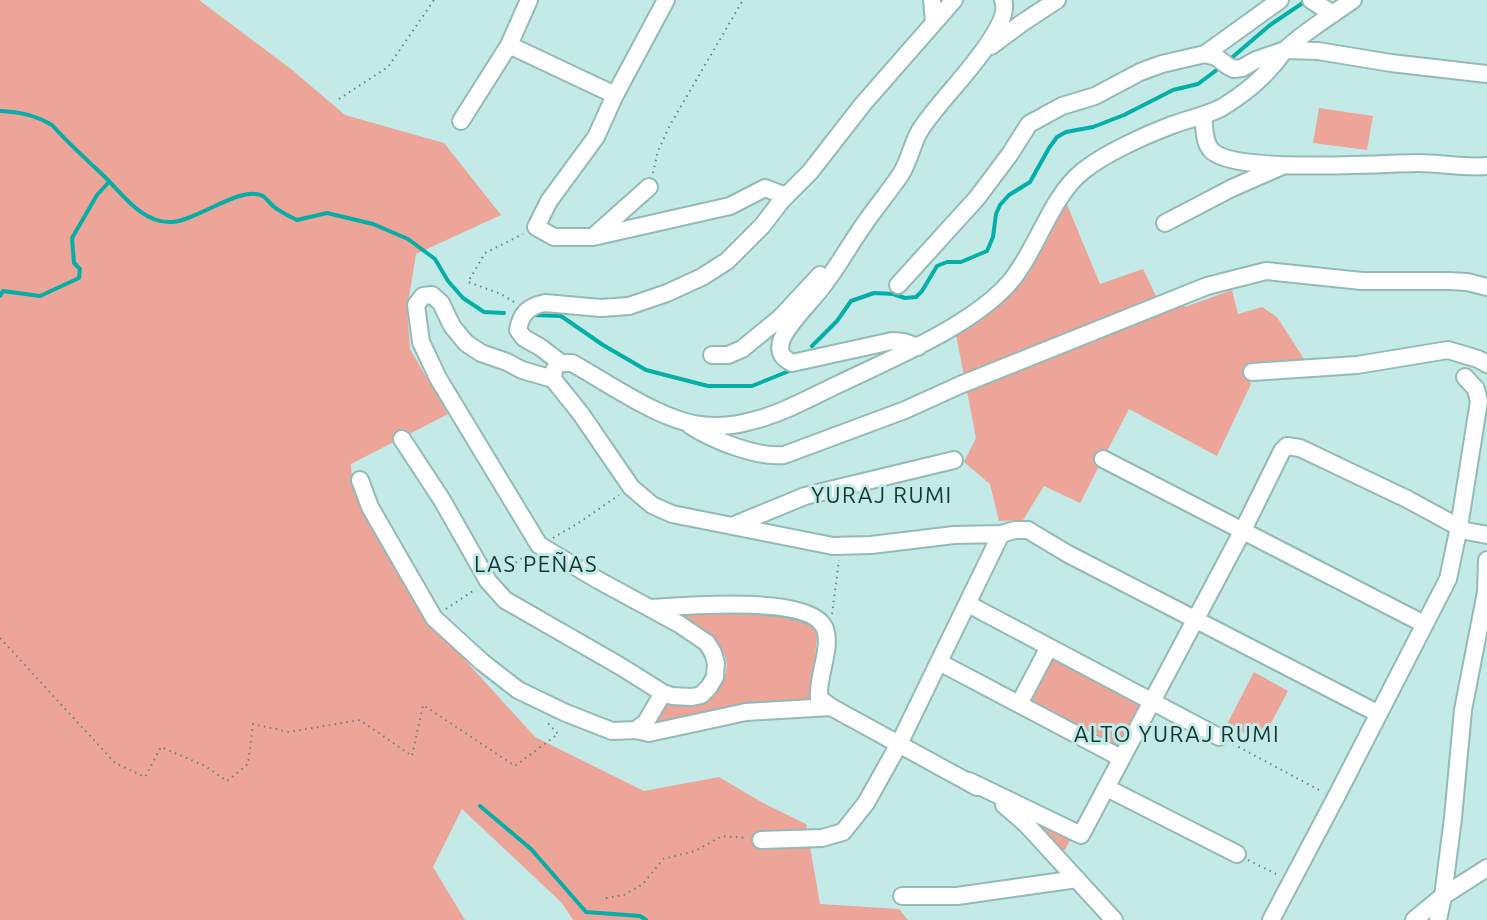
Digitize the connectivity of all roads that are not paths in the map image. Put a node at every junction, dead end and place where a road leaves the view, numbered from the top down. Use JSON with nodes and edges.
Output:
{"nodes":[{"id":1,"x":528,"y":0,"type":"edge"},
{"id":2,"x":666,"y":0,"type":"edge"},
{"id":3,"x":932,"y":0,"type":"edge"},
{"id":4,"x":954,"y":0,"type":"edge"},
{"id":5,"x":1003,"y":0,"type":"edge"},
{"id":6,"x":1057,"y":0,"type":"edge"},
{"id":7,"x":1280,"y":0,"type":"edge"},
{"id":8,"x":1311,"y":0,"type":"edge"},
{"id":9,"x":1353,"y":0,"type":"edge"},
{"id":10,"x":1333,"y":14,"type":"junction"},
{"id":11,"x":934,"y":22,"type":"junction"},
{"id":12,"x":509,"y":45,"type":"junction"},
{"id":13,"x":1285,"y":50,"type":"junction"},
{"id":14,"x":1205,"y":54,"type":"junction"},
{"id":15,"x":978,"y":58,"type":"junction"},
{"id":16,"x":1487,"y":74,"type":"edge"},
{"id":17,"x":615,"y":95,"type":"junction"},
{"id":18,"x":1203,"y":116,"type":"junction"},
{"id":19,"x":461,"y":121,"type":"dead end"},
{"id":20,"x":1284,"y":165,"type":"junction"},
{"id":21,"x":1486,"y":166,"type":"edge"},
{"id":22,"x":649,"y":187,"type":"road end"},
{"id":23,"x":786,"y":196,"type":"junction"},
{"id":24,"x":1165,"y":223,"type":"dead end"},
{"id":25,"x":593,"y":237,"type":"junction"},
{"id":26,"x":839,"y":263,"type":"junction"},
{"id":27,"x":898,"y":285,"type":"dead end"},
{"id":28,"x":1487,"y":287,"type":"edge"},
{"id":29,"x":918,"y":347,"type":"junction"},
{"id":30,"x":712,"y":355,"type":"dead end"},
{"id":31,"x":561,"y":363,"type":"junction"},
{"id":32,"x":1487,"y":364,"type":"edge"},
{"id":33,"x":1252,"y":372,"type":"dead end"},
{"id":34,"x":1465,"y":377,"type":"dead end"},
{"id":35,"x":553,"y":379,"type":"junction"},
{"id":36,"x":680,"y":420,"type":"junction"},
{"id":37,"x":402,"y":439,"type":"dead end"},
{"id":38,"x":1103,"y":459,"type":"dead end"},
{"id":39,"x":954,"y":460,"type":"dead end"},
{"id":40,"x":360,"y":480,"type":"dead end"},
{"id":41,"x":732,"y":526,"type":"junction"},
{"id":42,"x":1459,"y":527,"type":"junction"},
{"id":43,"x":1243,"y":530,"type":"junction"},
{"id":44,"x":1001,"y":534,"type":"junction"},
{"id":45,"x":1487,"y":536,"type":"edge"},
{"id":46,"x":1487,"y":560,"type":"edge"},
{"id":47,"x":968,"y":604,"type":"junction"},
{"id":48,"x":650,"y":608,"type":"junction"},
{"id":49,"x":1195,"y":618,"type":"junction"},
{"id":50,"x":1424,"y":624,"type":"junction"},
{"id":51,"x":1049,"y":647,"type":"junction"},
{"id":52,"x":939,"y":662,"type":"junction"},
{"id":53,"x":663,"y":693,"type":"junction"},
{"id":54,"x":1151,"y":701,"type":"junction"},
{"id":55,"x":1019,"y":704,"type":"junction"},
{"id":56,"x":831,"y":707,"type":"junction"},
{"id":57,"x":1379,"y":714,"type":"junction"},
{"id":58,"x":636,"y":730,"type":"junction"},
{"id":59,"x":1220,"y":737,"type":"road end"},
{"id":60,"x":899,"y":744,"type":"junction"},
{"id":61,"x":1121,"y":758,"type":"junction"},
{"id":62,"x":969,"y":781,"type":"junction"},
{"id":63,"x":1107,"y":788,"type":"junction"},
{"id":64,"x":761,"y":840,"type":"road end"},
{"id":65,"x":1237,"y":854,"type":"road end"},
{"id":66,"x":1484,"y":874,"type":"edge"},
{"id":67,"x":1077,"y":879,"type":"junction"},
{"id":68,"x":902,"y":896,"type":"dead end"},
{"id":69,"x":1443,"y":896,"type":"junction"},
{"id":70,"x":1114,"y":920,"type":"edge"},
{"id":71,"x":1270,"y":920,"type":"edge"},
{"id":72,"x":1414,"y":920,"type":"edge"},
{"id":73,"x":1438,"y":920,"type":"edge"}],
"edges":[{"from":1,"to":12,"type":"street"},
{"from":2,"to":17,"type":"street"},
{"from":3,"to":11,"type":"street"},
{"from":4,"to":11,"type":"street"},
{"from":5,"to":15,"type":"street"},
{"from":6,"to":15,"type":"street"},
{"from":7,"to":14,"type":"street"},
{"from":8,"to":10,"type":"street"},
{"from":9,"to":10,"type":"street"},
{"from":10,"to":13,"type":"street"},
{"from":11,"to":23,"type":"street"},
{"from":12,"to":17,"type":"street"},
{"from":12,"to":19,"type":"street"},
{"from":13,"to":14,"type":"street"},
{"from":13,"to":16,"type":"street"},
{"from":13,"to":18,"type":"street"},
{"from":14,"to":27,"type":"street"},
{"from":15,"to":26,"type":"street"},
{"from":17,"to":25,"type":"street"},
{"from":18,"to":20,"type":"street"},
{"from":18,"to":29,"type":"street"},
{"from":20,"to":21,"type":"street"},
{"from":20,"to":24,"type":"street"},
{"from":22,"to":25,"type":"street"},
{"from":23,"to":25,"type":"street"},
{"from":23,"to":31,"type":"street"},
{"from":26,"to":29,"type":"street"},
{"from":26,"to":30,"type":"street"},
{"from":28,"to":36,"type":"street"},
{"from":29,"to":36,"type":"street"},
{"from":31,"to":35,"type":"street"},
{"from":31,"to":36,"type":"street"},
{"from":32,"to":33,"type":"street"},
{"from":34,"to":42,"type":"street"},
{"from":35,"to":41,"type":"street"},
{"from":35,"to":48,"type":"street"},
{"from":37,"to":53,"type":"street"},
{"from":38,"to":43,"type":"street"},
{"from":39,"to":41,"type":"street"},
{"from":40,"to":58,"type":"street"},
{"from":41,"to":44,"type":"street"},
{"from":42,"to":43,"type":"street"},
{"from":42,"to":45,"type":"street"},
{"from":42,"to":50,"type":"street"},
{"from":43,"to":49,"type":"street"},
{"from":43,"to":50,"type":"street"},
{"from":44,"to":47,"type":"street"},
{"from":44,"to":49,"type":"street"},
{"from":46,"to":69,"type":"street"},
{"from":47,"to":51,"type":"street"},
{"from":47,"to":52,"type":"street"},
{"from":48,"to":53,"type":"street"},
{"from":48,"to":56,"type":"street"},
{"from":49,"to":54,"type":"street"},
{"from":49,"to":57,"type":"street"},
{"from":50,"to":57,"type":"street"},
{"from":51,"to":54,"type":"street"},
{"from":51,"to":55,"type":"street"},
{"from":52,"to":55,"type":"street"},
{"from":52,"to":60,"type":"street"},
{"from":53,"to":58,"type":"street"},
{"from":54,"to":59,"type":"street"},
{"from":54,"to":61,"type":"street"},
{"from":55,"to":61,"type":"street"},
{"from":56,"to":58,"type":"street"},
{"from":56,"to":60,"type":"street"},
{"from":57,"to":71,"type":"street"},
{"from":60,"to":62,"type":"street"},
{"from":60,"to":64,"type":"street"},
{"from":61,"to":63,"type":"street"},
{"from":62,"to":63,"type":"street"},
{"from":62,"to":67,"type":"street"},
{"from":63,"to":65,"type":"street"},
{"from":66,"to":69,"type":"street"},
{"from":67,"to":68,"type":"street"},
{"from":67,"to":70,"type":"street"},
{"from":69,"to":72,"type":"street"},
{"from":69,"to":73,"type":"street"}]}
